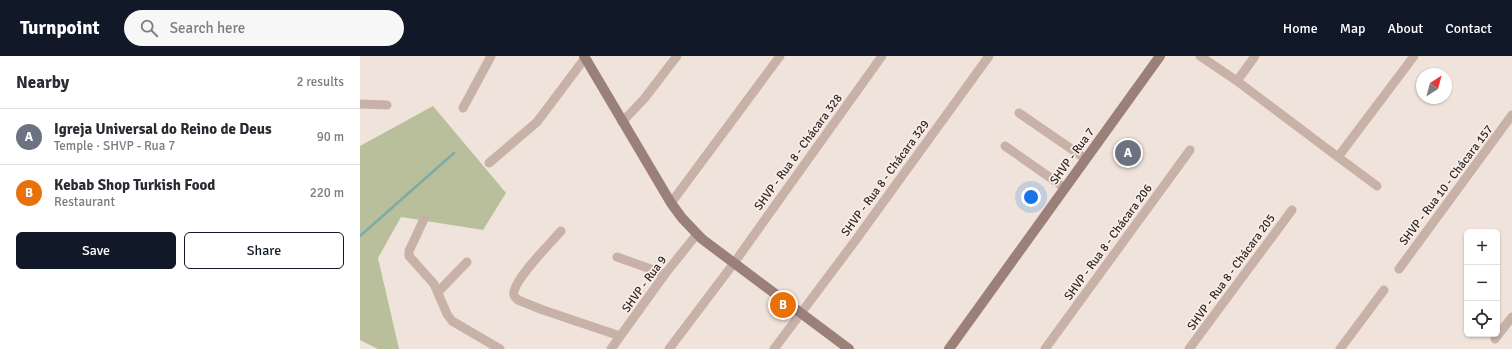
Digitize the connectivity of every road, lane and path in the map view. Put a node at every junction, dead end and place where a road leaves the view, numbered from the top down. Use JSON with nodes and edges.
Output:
{"nodes":[{"id":1,"x":677,"y":56,"type":"edge"},
{"id":2,"x":780,"y":56,"type":"edge"},
{"id":3,"x":882,"y":56,"type":"edge"},
{"id":4,"x":988,"y":56,"type":"edge"},
{"id":5,"x":1160,"y":56,"type":"edge"},
{"id":6,"x":1200,"y":56,"type":"edge"},
{"id":7,"x":1255,"y":56,"type":"edge"},
{"id":8,"x":1414,"y":56,"type":"edge"},
{"id":9,"x":584,"y":57,"type":"edge"},
{"id":10,"x":487,"y":58,"type":"edge"},
{"id":11,"x":1237,"y":81,"type":"junction"},
{"id":12,"x":360,"y":104,"type":"edge"},
{"id":13,"x":387,"y":105,"type":"dead end"},
{"id":14,"x":463,"y":108,"type":"dead end"},
{"id":15,"x":1019,"y":113,"type":"dead end"},
{"id":16,"x":1512,"y":116,"type":"edge"},
{"id":17,"x":622,"y":122,"type":"junction"},
{"id":18,"x":1005,"y":146,"type":"dead end"},
{"id":19,"x":1190,"y":150,"type":"dead end"},
{"id":20,"x":1338,"y":157,"type":"junction"},
{"id":21,"x":1086,"y":159,"type":"junction"},
{"id":22,"x":490,"y":163,"type":"dead end"},
{"id":23,"x":1377,"y":186,"type":"dead end"},
{"id":24,"x":1065,"y":188,"type":"junction"},
{"id":25,"x":671,"y":203,"type":"junction"},
{"id":26,"x":1292,"y":210,"type":"dead end"},
{"id":27,"x":424,"y":219,"type":"dead end"},
{"id":28,"x":561,"y":231,"type":"dead end"},
{"id":29,"x":697,"y":234,"type":"junction"},
{"id":30,"x":617,"y":257,"type":"dead end"},
{"id":31,"x":467,"y":262,"type":"dead end"},
{"id":32,"x":734,"y":263,"type":"junction"},
{"id":33,"x":1398,"y":269,"type":"dead end"},
{"id":34,"x":665,"y":274,"type":"junction"},
{"id":35,"x":1384,"y":290,"type":"dead end"},
{"id":36,"x":438,"y":292,"type":"junction"},
{"id":37,"x":800,"y":313,"type":"junction"},
{"id":38,"x":1512,"y":317,"type":"edge"},
{"id":39,"x":620,"y":336,"type":"junction"},
{"id":40,"x":1496,"y":339,"type":"dead end"},
{"id":41,"x":500,"y":349,"type":"edge"},
{"id":42,"x":611,"y":349,"type":"edge"},
{"id":43,"x":669,"y":349,"type":"edge"},
{"id":44,"x":774,"y":349,"type":"edge"},
{"id":45,"x":849,"y":349,"type":"edge"},
{"id":46,"x":948,"y":349,"type":"edge"},
{"id":47,"x":1045,"y":349,"type":"edge"},
{"id":48,"x":1190,"y":349,"type":"edge"},
{"id":49,"x":1340,"y":349,"type":"edge"}],
"edges":[{"from":1,"to":17,"type":"street"},
{"from":2,"to":25,"type":"street"},
{"from":3,"to":32,"type":"street","name":"SHVP - Rua 8 - Chácara 328"},
{"from":4,"to":37,"type":"street","name":"SHVP - Rua 8 - Chácara 329"},
{"from":5,"to":21,"type":"street","name":"SHVP - Rua 7"},
{"from":6,"to":11,"type":"street"},
{"from":7,"to":11,"type":"street"},
{"from":8,"to":20,"type":"street"},
{"from":9,"to":17,"type":"street"},
{"from":9,"to":22,"type":"street"},
{"from":10,"to":14,"type":"street"},
{"from":11,"to":20,"type":"street"},
{"from":12,"to":13,"type":"street"},
{"from":15,"to":21,"type":"street"},
{"from":16,"to":33,"type":"street","name":"SHVP - Rua 10 - Chácara 157"},
{"from":17,"to":25,"type":"street"},
{"from":18,"to":24,"type":"street"},
{"from":19,"to":47,"type":"street","name":"SHVP - Rua 8 - Chácara 206"},
{"from":20,"to":23,"type":"street"},
{"from":21,"to":24,"type":"street","name":"SHVP - Rua 7"},
{"from":24,"to":46,"type":"street","name":"SHVP - Rua 7"},
{"from":25,"to":29,"type":"street"},
{"from":26,"to":48,"type":"street","name":"SHVP - Rua 8 - Chácara 205"},
{"from":27,"to":36,"type":"street"},
{"from":28,"to":39,"type":"street"},
{"from":29,"to":32,"type":"street"},
{"from":29,"to":34,"type":"street","name":"SHVP - Rua 9"},
{"from":30,"to":34,"type":"street"},
{"from":31,"to":36,"type":"street"},
{"from":32,"to":37,"type":"street"},
{"from":32,"to":43,"type":"street","name":"SHVP - Rua 8 - Chácara 328"},
{"from":34,"to":39,"type":"street","name":"SHVP - Rua 9"},
{"from":35,"to":49,"type":"street"},
{"from":36,"to":41,"type":"street"},
{"from":37,"to":44,"type":"street","name":"SHVP - Rua 8 - Chácara 329"},
{"from":37,"to":45,"type":"street"},
{"from":38,"to":40,"type":"street"},
{"from":39,"to":42,"type":"street","name":"SHVP - Rua 9"}]}
